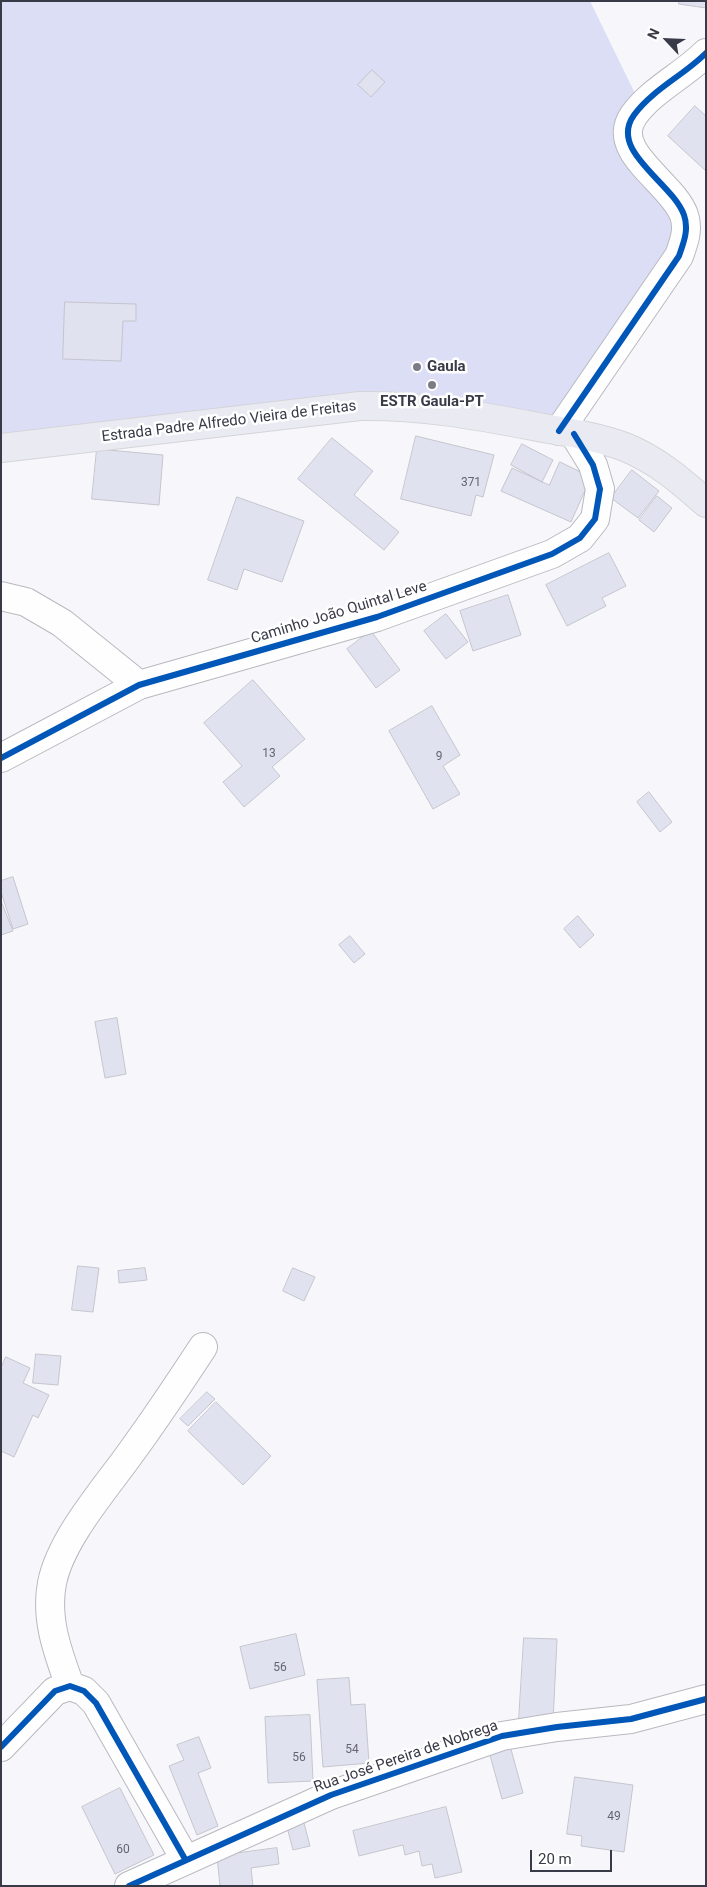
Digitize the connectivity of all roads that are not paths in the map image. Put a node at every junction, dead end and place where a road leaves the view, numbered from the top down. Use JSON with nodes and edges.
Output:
{"nodes":[{"id":1,"x":706,"y":53,"type":"edge"},
{"id":2,"x":566,"y":432,"type":"junction"},
{"id":3,"x":1,"y":448,"type":"edge"},
{"id":4,"x":706,"y":503,"type":"edge"},
{"id":5,"x":1,"y":596,"type":"edge"},
{"id":6,"x":139,"y":685,"type":"junction"},
{"id":7,"x":1,"y":758,"type":"edge"},
{"id":8,"x":203,"y":1347,"type":"dead end"},
{"id":9,"x":70,"y":1686,"type":"junction"},
{"id":10,"x":706,"y":1700,"type":"edge"},
{"id":11,"x":1,"y":1747,"type":"edge"},
{"id":12,"x":185,"y":1859,"type":"junction"},
{"id":13,"x":129,"y":1886,"type":"edge"}],
"edges":[{"from":1,"to":2,"type":"street"},
{"from":2,"to":3,"type":"main road","name":"Estrada Padre Alfredo Vieira de Freitas"},
{"from":2,"to":4,"type":"main road","name":"Estrada Padre Alfredo Vieira de Freitas"},
{"from":2,"to":6,"type":"street","name":"Caminho João Quintal Leve"},
{"from":5,"to":6,"type":"street"},
{"from":6,"to":7,"type":"street","name":"Caminho João Quintal Leve"},
{"from":8,"to":9,"type":"street"},
{"from":9,"to":11,"type":"street"},
{"from":9,"to":12,"type":"street"},
{"from":10,"to":12,"type":"street","name":"Rua José Pereira de Nobrega"},
{"from":12,"to":13,"type":"street","name":"Rua José Pereira de Nobrega"}]}
